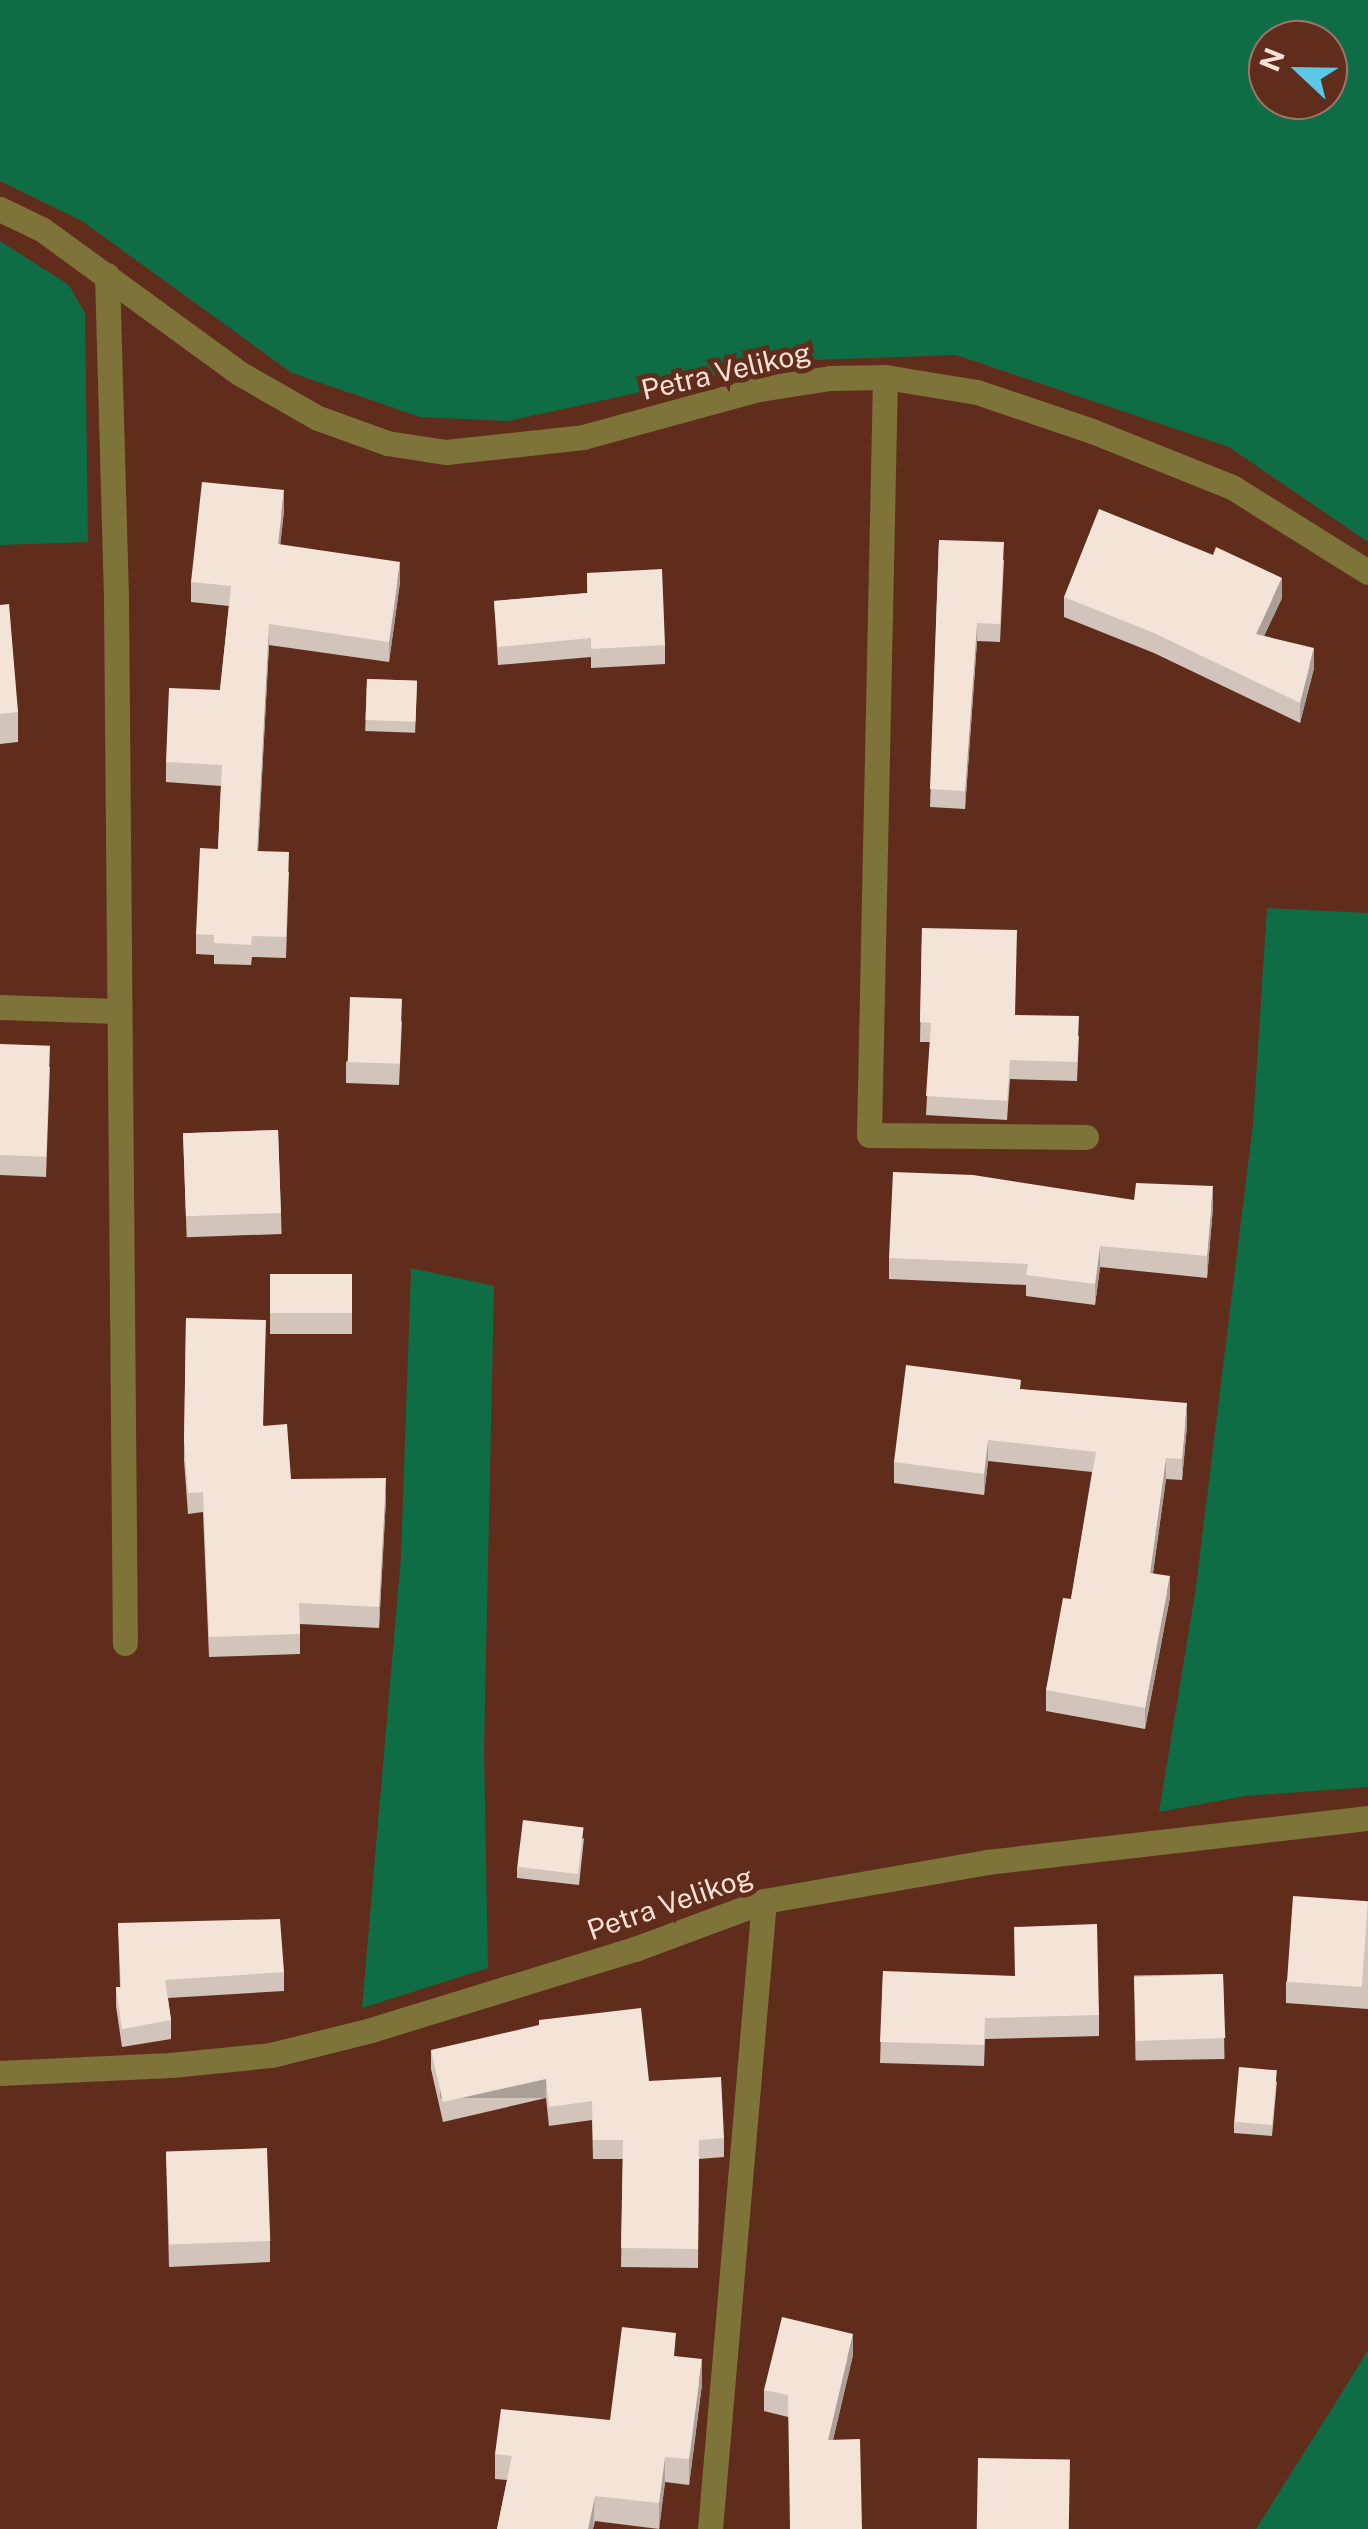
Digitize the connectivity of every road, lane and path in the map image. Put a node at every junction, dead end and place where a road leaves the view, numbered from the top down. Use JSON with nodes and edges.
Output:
{"nodes":[{"id":1,"x":0,"y":209,"type":"edge"},
{"id":2,"x":107,"y":275,"type":"junction"},
{"id":3,"x":885,"y":377,"type":"junction"},
{"id":4,"x":1368,"y":572,"type":"edge"},
{"id":5,"x":0,"y":1007,"type":"edge"},
{"id":6,"x":117,"y":1010,"type":"junction"},
{"id":7,"x":1086,"y":1137,"type":"dead end"},
{"id":8,"x":125,"y":1643,"type":"dead end"},
{"id":9,"x":1368,"y":1818,"type":"edge"},
{"id":10,"x":764,"y":1901,"type":"junction"},
{"id":11,"x":0,"y":2073,"type":"edge"},
{"id":12,"x":710,"y":2529,"type":"edge"}],
"edges":[{"from":1,"to":2,"type":"street","name":"Petra Velikog"},
{"from":2,"to":3,"type":"street","name":"Petra Velikog"},
{"from":2,"to":6,"type":"street"},
{"from":3,"to":4,"type":"street","name":"Petra Velikog"},
{"from":3,"to":7,"type":"street"},
{"from":5,"to":6,"type":"street"},
{"from":6,"to":8,"type":"street"},
{"from":9,"to":10,"type":"street","name":"Petra Velikog"},
{"from":10,"to":11,"type":"street","name":"Petra Velikog"},
{"from":10,"to":12,"type":"street"}]}
